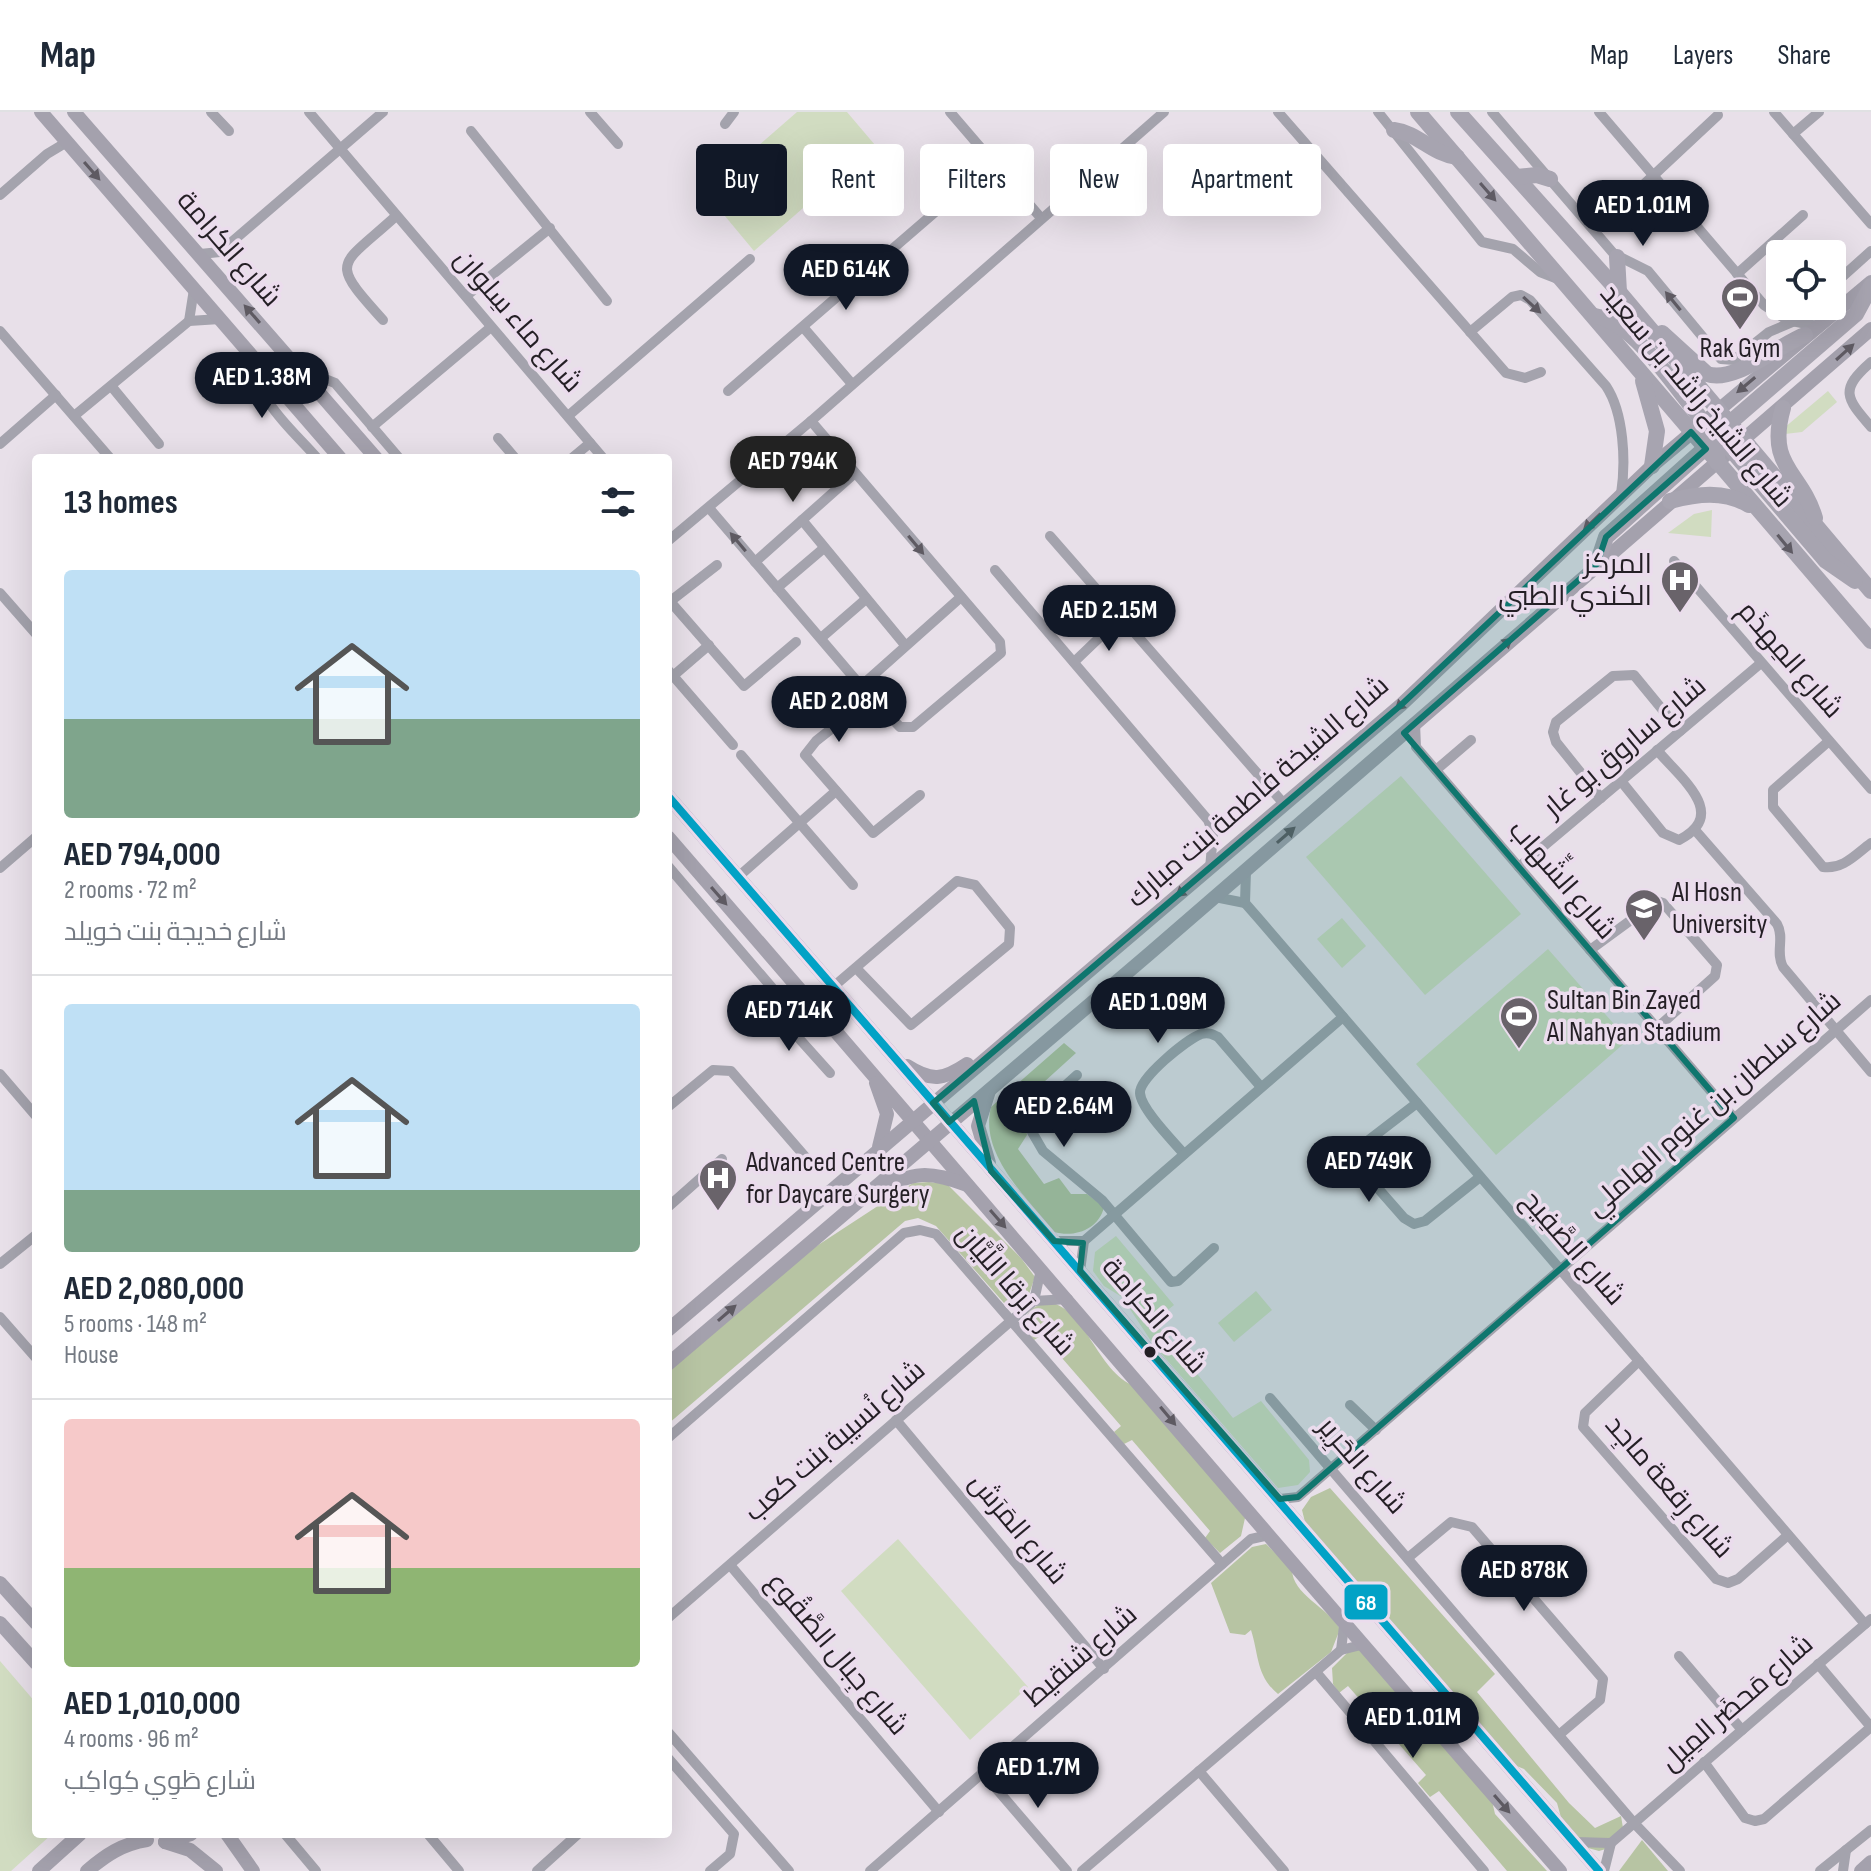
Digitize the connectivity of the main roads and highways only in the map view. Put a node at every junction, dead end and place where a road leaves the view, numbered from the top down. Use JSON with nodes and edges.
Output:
{"nodes":[{"id":1,"x":41,"y":112,"type":"edge"},
{"id":2,"x":74,"y":112,"type":"edge"},
{"id":3,"x":1418,"y":112,"type":"edge"},
{"id":4,"x":1458,"y":112,"type":"edge"},
{"id":5,"x":1394,"y":130,"type":"road end"},
{"id":6,"x":1458,"y":157,"type":"junction"},
{"id":7,"x":1517,"y":177,"type":"junction"},
{"id":8,"x":1550,"y":179,"type":"road end"},
{"id":9,"x":1617,"y":257,"type":"road end"},
{"id":10,"x":1871,"y":284,"type":"edge"},
{"id":11,"x":1619,"y":292,"type":"junction"},
{"id":12,"x":1595,"y":316,"type":"junction"},
{"id":13,"x":1647,"y":325,"type":"junction"},
{"id":14,"x":1871,"y":329,"type":"edge"},
{"id":15,"x":1811,"y":330,"type":"junction"},
{"id":16,"x":1640,"y":372,"type":"junction"},
{"id":17,"x":1783,"y":408,"type":"junction"},
{"id":18,"x":1717,"y":409,"type":"junction"},
{"id":19,"x":1697,"y":427,"type":"junction"},
{"id":20,"x":1717,"y":436,"type":"junction"},
{"id":21,"x":1738,"y":445,"type":"junction"},
{"id":22,"x":337,"y":454,"type":"edge"},
{"id":23,"x":373,"y":454,"type":"edge"},
{"id":24,"x":1717,"y":462,"type":"junction"},
{"id":25,"x":1652,"y":466,"type":"junction"},
{"id":26,"x":1670,"y":501,"type":"junction"},
{"id":27,"x":1756,"y":509,"type":"junction"},
{"id":28,"x":1816,"y":528,"type":"junction"},
{"id":29,"x":1597,"y":564,"type":"junction"},
{"id":30,"x":1869,"y":589,"type":"edge"},
{"id":31,"x":1871,"y":641,"type":"edge"},
{"id":32,"x":672,"y":801,"type":"edge"},
{"id":33,"x":672,"y":842,"type":"edge"},
{"id":34,"x":986,"y":1057,"type":"junction"},
{"id":35,"x":895,"y":1059,"type":"junction"},
{"id":36,"x":868,"y":1065,"type":"junction"},
{"id":37,"x":991,"y":1087,"type":"junction"},
{"id":38,"x":933,"y":1103,"type":"junction"},
{"id":39,"x":913,"y":1120,"type":"junction"},
{"id":40,"x":949,"y":1122,"type":"junction"},
{"id":41,"x":929,"y":1139,"type":"junction"},
{"id":42,"x":876,"y":1151,"type":"junction"},
{"id":43,"x":991,"y":1171,"type":"junction"},
{"id":44,"x":971,"y":1187,"type":"junction"},
{"id":45,"x":859,"y":1199,"type":"junction"},
{"id":46,"x":672,"y":1327,"type":"edge"},
{"id":47,"x":672,"y":1361,"type":"edge"},
{"id":48,"x":0,"y":1583,"type":"edge"},
{"id":49,"x":32,"y":1619,"type":"edge"},
{"id":50,"x":0,"y":1623,"type":"edge"},
{"id":51,"x":32,"y":1659,"type":"edge"},
{"id":52,"x":76,"y":1838,"type":"edge"},
{"id":53,"x":139,"y":1838,"type":"edge"},
{"id":54,"x":146,"y":1838,"type":"edge"},
{"id":55,"x":178,"y":1838,"type":"edge"},
{"id":56,"x":230,"y":1838,"type":"edge"},
{"id":57,"x":165,"y":1842,"type":"junction"},
{"id":58,"x":1871,"y":1862,"type":"edge"},
{"id":59,"x":1557,"y":1869,"type":"edge"},
{"id":60,"x":39,"y":1871,"type":"edge"},
{"id":61,"x":87,"y":1871,"type":"edge"},
{"id":62,"x":216,"y":1871,"type":"edge"},
{"id":63,"x":253,"y":1871,"type":"edge"},
{"id":64,"x":1601,"y":1871,"type":"edge"},
{"id":65,"x":1861,"y":1871,"type":"edge"}],
"edges":[{"from":1,"to":22,"type":"main road","name":"شارع الكرامة","one_way":true},
{"from":23,"to":2,"type":"main road","name":"شارع الكرامة","one_way":true},
{"from":3,"to":6,"type":"main road","name":"شارع الشيخ راشد بن سعيد"},
{"from":4,"to":7,"type":"main road","name":"شارع الشيخ راشد بن سعيد"},
{"from":5,"to":6,"type":"main road"},
{"from":6,"to":12,"type":"main road","name":"شارع الشيخ راشد بن سعيد","one_way":true},
{"from":7,"to":8,"type":"main road"},
{"from":7,"to":11,"type":"main road","name":"شارع الشيخ راشد بن سعيد"},
{"from":9,"to":11,"type":"main road"},
{"from":10,"to":15,"type":"main road","name":"شارع الشيخة فاطمة بنت مبارك"},
{"from":10,"to":20,"type":"main road"},
{"from":11,"to":13,"type":"main road","name":"شارع الشيخ راشد بن سعيد"},
{"from":12,"to":16,"type":"main road","name":"شارع الشيخ راشد بن سعيد"},
{"from":12,"to":19,"type":"main road"},
{"from":13,"to":15,"type":"main road"},
{"from":13,"to":18,"type":"main road","name":"شارع الشيخ راشد بن سعيد"},
{"from":17,"to":14,"type":"main road","name":"شارع الشيخة فاطمة بنت مبارك","one_way":true},
{"from":15,"to":18,"type":"main road","name":"شارع الشيخة فاطمة بنت مبارك","one_way":true},
{"from":16,"to":19,"type":"main road","name":"شارع الشيخ راشد بن سعيد"},
{"from":16,"to":25,"type":"main road"},
{"from":17,"to":21,"type":"main road","name":"شارع الشيخة فاطمة بنت مبارك"},
{"from":17,"to":28,"type":"main road"},
{"from":18,"to":19,"type":"main road","name":"شارع الشيخة فاطمة بنت مبارك"},
{"from":18,"to":20,"type":"main road","name":"شارع الشيخ راشد بن سعيد"},
{"from":19,"to":20,"type":"main road","name":"شارع الشيخ راشد بن سعيد"},
{"from":19,"to":25,"type":"main road","name":"شارع الشيخة فاطمة بنت مبارك"},
{"from":20,"to":21,"type":"main road","name":"شارع الشيخ راشد بن سعيد"},
{"from":20,"to":24,"type":"main road"},
{"from":20,"to":29,"type":"main road"},
{"from":21,"to":24,"type":"main road","name":"شارع الشيخة فاطمة بنت مبارك"},
{"from":21,"to":28,"type":"main road","name":"شارع الشيخ راشد بن سعيد"},
{"from":21,"to":30,"type":"main road"},
{"from":24,"to":26,"type":"main road","name":"شارع الشيخة فاطمة بنت مبارك"},
{"from":24,"to":27,"type":"main road","name":"شارع الشيخ راشد بن سعيد"},
{"from":25,"to":34,"type":"main road","name":"شارع الشيخة فاطمة بنت مبارك","one_way":true},
{"from":26,"to":27,"type":"main road"},
{"from":26,"to":29,"type":"main road","name":"شارع الشيخة فاطمة بنت مبارك"},
{"from":27,"to":31,"type":"main road","name":"شارع الشيخ راشد بن سعيد","one_way":true},
{"from":28,"to":30,"type":"main road","name":"شارع الشيخ راشد بن سعيد"},
{"from":37,"to":29,"type":"main road","name":"شارع الشيخة فاطمة بنت مبارك","one_way":true},
{"from":32,"to":35,"type":"main road","name":"شارع الكرامة"},
{"from":33,"to":36,"type":"main road","name":"شارع الكرامة","one_way":true},
{"from":34,"to":35,"type":"main road"},
{"from":34,"to":38,"type":"main road","name":"شارع الشيخة فاطمة بنت مبارك"},
{"from":35,"to":38,"type":"main road","name":"شارع الكرامة"},
{"from":36,"to":39,"type":"main road","name":"شارع الكرامة"},
{"from":36,"to":42,"type":"main road"},
{"from":37,"to":40,"type":"main road","name":"شارع الشيخة فاطمة بنت مبارك"},
{"from":37,"to":43,"type":"main road"},
{"from":38,"to":39,"type":"main road","name":"شارع الشيخة فاطمة بنت مبارك"},
{"from":38,"to":40,"type":"main road","name":"شارع الكرامة"},
{"from":39,"to":41,"type":"main road","name":"شارع الكرامة"},
{"from":39,"to":42,"type":"main road","name":"شارع الشيخة فاطمة بنت مبارك"},
{"from":40,"to":41,"type":"main road","name":"شارع الشيخة فاطمة بنت مبارك"},
{"from":40,"to":43,"type":"main road","name":"شارع الكرامة"},
{"from":41,"to":44,"type":"main road","name":"شارع الكرامة"},
{"from":41,"to":45,"type":"main road","name":"شارع الشيخة فاطمة بنت مبارك"},
{"from":42,"to":46,"type":"main road","name":"شارع الشيخة فاطمة بنت مبارك"},
{"from":43,"to":64,"type":"main road","name":"شارع الكرامة"},
{"from":44,"to":45,"type":"main road"},
{"from":44,"to":59,"type":"main road","name":"شارع الكرامة","one_way":true},
{"from":47,"to":45,"type":"main road","name":"شارع الشيخة فاطمة بنت مبارك","one_way":true},
{"from":48,"to":49,"type":"main road"},
{"from":50,"to":51,"type":"main road"},
{"from":52,"to":60,"type":"main road"},
{"from":53,"to":61,"type":"main road"},
{"from":54,"to":57,"type":"main road"},
{"from":55,"to":57,"type":"main road"},
{"from":56,"to":63,"type":"main road"},
{"from":57,"to":62,"type":"main road"},
{"from":58,"to":65,"type":"main road"}]}
